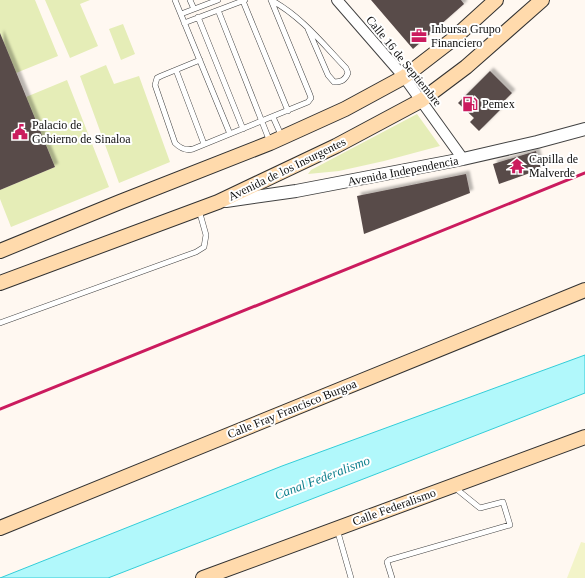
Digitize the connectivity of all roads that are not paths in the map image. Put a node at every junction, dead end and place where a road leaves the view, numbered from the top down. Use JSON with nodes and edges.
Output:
{"nodes":[{"id":1,"x":175,"y":0,"type":"edge"},
{"id":2,"x":190,"y":0,"type":"edge"},
{"id":3,"x":216,"y":0,"type":"edge"},
{"id":4,"x":244,"y":0,"type":"edge"},
{"id":5,"x":271,"y":0,"type":"edge"},
{"id":6,"x":337,"y":0,"type":"edge"},
{"id":7,"x":496,"y":0,"type":"edge"},
{"id":8,"x":542,"y":0,"type":"edge"},
{"id":9,"x":194,"y":9,"type":"junction"},
{"id":10,"x":218,"y":10,"type":"junction"},
{"id":11,"x":181,"y":14,"type":"junction"},
{"id":12,"x":198,"y":17,"type":"junction"},
{"id":13,"x":184,"y":23,"type":"junction"},
{"id":14,"x":308,"y":29,"type":"junction"},
{"id":15,"x":200,"y":60,"type":"junction"},
{"id":16,"x":176,"y":70,"type":"junction"},
{"id":17,"x":404,"y":77,"type":"junction"},
{"id":18,"x":422,"y":100,"type":"junction"},
{"id":19,"x":288,"y":111,"type":"junction"},
{"id":20,"x":273,"y":117,"type":"junction"},
{"id":21,"x":261,"y":121,"type":"junction"},
{"id":22,"x":243,"y":129,"type":"junction"},
{"id":23,"x":585,"y":129,"type":"edge"},
{"id":24,"x":230,"y":134,"type":"junction"},
{"id":25,"x":276,"y":141,"type":"junction"},
{"id":26,"x":204,"y":144,"type":"junction"},
{"id":27,"x":463,"y":159,"type":"junction"},
{"id":28,"x":218,"y":202,"type":"junction"},
{"id":29,"x":199,"y":209,"type":"junction"},
{"id":30,"x":0,"y":251,"type":"edge"},
{"id":31,"x":0,"y":283,"type":"edge"},
{"id":32,"x":585,"y":290,"type":"edge"},
{"id":33,"x":0,"y":323,"type":"edge"},
{"id":34,"x":584,"y":438,"type":"edge"},
{"id":35,"x":452,"y":485,"type":"junction"},
{"id":36,"x":0,"y":528,"type":"edge"},
{"id":37,"x":337,"y":528,"type":"junction"},
{"id":38,"x":203,"y":578,"type":"edge"},
{"id":39,"x":351,"y":578,"type":"edge"},
{"id":40,"x":392,"y":578,"type":"edge"}],
"edges":[{"from":1,"to":11,"type":"lane"},
{"from":2,"to":9,"type":"lane"},
{"from":3,"to":9,"type":"lane"},
{"from":4,"to":10,"type":"lane"},
{"from":4,"to":19,"type":"lane"},
{"from":5,"to":14,"type":"lane"},
{"from":5,"to":19,"type":"lane"},
{"from":6,"to":17,"type":"street","name":"Calle 16 de Septiembre"},
{"from":7,"to":17,"type":"main road"},
{"from":8,"to":18,"type":"main road","name":"Avenida de los Insurgentes"},
{"from":9,"to":11,"type":"lane"},
{"from":10,"to":12,"type":"lane"},
{"from":10,"to":21,"type":"lane"},
{"from":11,"to":13,"type":"lane"},
{"from":12,"to":13,"type":"lane"},
{"from":12,"to":22,"type":"lane"},
{"from":13,"to":15,"type":"lane"},
{"from":14,"to":14,"type":"lane"},
{"from":15,"to":16,"type":"lane"},
{"from":15,"to":24,"type":"lane"},
{"from":16,"to":26,"type":"lane"},
{"from":16,"to":26,"type":"lane"},
{"from":17,"to":18,"type":"street","name":"Calle 16 de Septiembre"},
{"from":17,"to":25,"type":"main road"},
{"from":18,"to":27,"type":"street","name":"Calle 16 de Septiembre"},
{"from":18,"to":28,"type":"main road","name":"Avenida de los Insurgentes"},
{"from":19,"to":20,"type":"lane"},
{"from":20,"to":21,"type":"lane"},
{"from":20,"to":25,"type":"lane"},
{"from":21,"to":22,"type":"lane"},
{"from":21,"to":25,"type":"lane"},
{"from":22,"to":24,"type":"lane"},
{"from":23,"to":27,"type":"street","name":"Avenida Independencia"},
{"from":24,"to":26,"type":"lane"},
{"from":25,"to":30,"type":"main road"},
{"from":27,"to":28,"type":"street","name":"Avenida Independencia"},
{"from":28,"to":29,"type":"main road","name":"Avenida de los Insurgentes"},
{"from":29,"to":31,"type":"main road","name":"Avenida de los Insurgentes"},
{"from":29,"to":33,"type":"lane"},
{"from":32,"to":36,"type":"main road","name":"Calle Fray Francisco Burgoa"},
{"from":34,"to":35,"type":"main road","name":"Calle Federalismo"},
{"from":35,"to":37,"type":"main road","name":"Calle Federalismo"},
{"from":35,"to":40,"type":"lane"},
{"from":37,"to":38,"type":"main road","name":"Calle Federalismo"},
{"from":37,"to":39,"type":"lane"}]}
